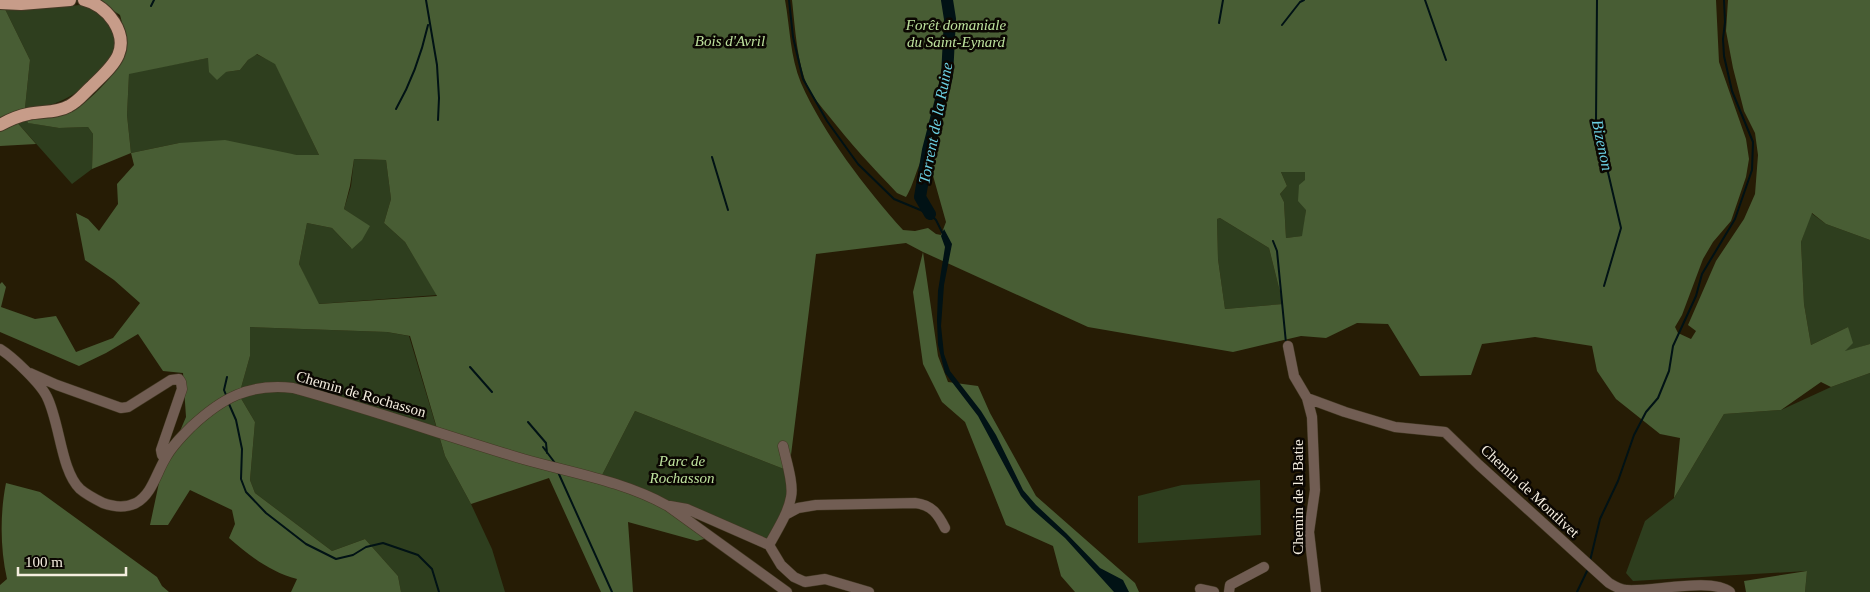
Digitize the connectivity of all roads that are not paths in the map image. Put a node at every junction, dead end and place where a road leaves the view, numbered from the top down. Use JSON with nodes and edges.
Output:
{"nodes":[{"id":1,"x":70,"y":0,"type":"edge"},
{"id":2,"x":84,"y":0,"type":"edge"},
{"id":3,"x":0,"y":3,"type":"edge"},
{"id":4,"x":0,"y":125,"type":"edge"},
{"id":5,"x":1288,"y":346,"type":"dead end"},
{"id":6,"x":0,"y":349,"type":"edge"},
{"id":7,"x":25,"y":370,"type":"junction"},
{"id":8,"x":1307,"y":398,"type":"junction"},
{"id":9,"x":783,"y":446,"type":"dead end"},
{"id":10,"x":165,"y":459,"type":"junction"},
{"id":11,"x":668,"y":506,"type":"junction"},
{"id":12,"x":784,"y":515,"type":"junction"},
{"id":13,"x":945,"y":528,"type":"dead end"},
{"id":14,"x":769,"y":545,"type":"junction"},
{"id":15,"x":1264,"y":567,"type":"dead end"},
{"id":16,"x":805,"y":582,"type":"junction"},
{"id":17,"x":1200,"y":589,"type":"dead end"},
{"id":18,"x":787,"y":592,"type":"edge"},
{"id":19,"x":813,"y":592,"type":"edge"},
{"id":20,"x":869,"y":592,"type":"edge"},
{"id":21,"x":1214,"y":592,"type":"edge"},
{"id":22,"x":1229,"y":592,"type":"edge"},
{"id":23,"x":1316,"y":592,"type":"edge"},
{"id":24,"x":1730,"y":592,"type":"edge"}],
"edges":[{"from":1,"to":3,"type":"main road"},
{"from":2,"to":4,"type":"main road"},
{"from":5,"to":8,"type":"street","name":"Chemin de la Batie"},
{"from":6,"to":7,"type":"street","name":"Chemin de Rochasson"},
{"from":7,"to":10,"type":"street","name":"Chemin de Rochasson"},
{"from":7,"to":10,"type":"street"},
{"from":8,"to":23,"type":"street","name":"Chemin de la Batie"},
{"from":8,"to":24,"type":"street","name":"Chemin de Montlivet"},
{"from":9,"to":12,"type":"street"},
{"from":10,"to":11,"type":"street","name":"Chemin de Rochasson"},
{"from":11,"to":14,"type":"street"},
{"from":11,"to":18,"type":"street","name":"Chemin de Rochasson"},
{"from":12,"to":13,"type":"street"},
{"from":12,"to":14,"type":"street"},
{"from":14,"to":16,"type":"street"},
{"from":15,"to":22,"type":"street"},
{"from":16,"to":19,"type":"street"},
{"from":16,"to":20,"type":"street"},
{"from":17,"to":21,"type":"street"}]}
